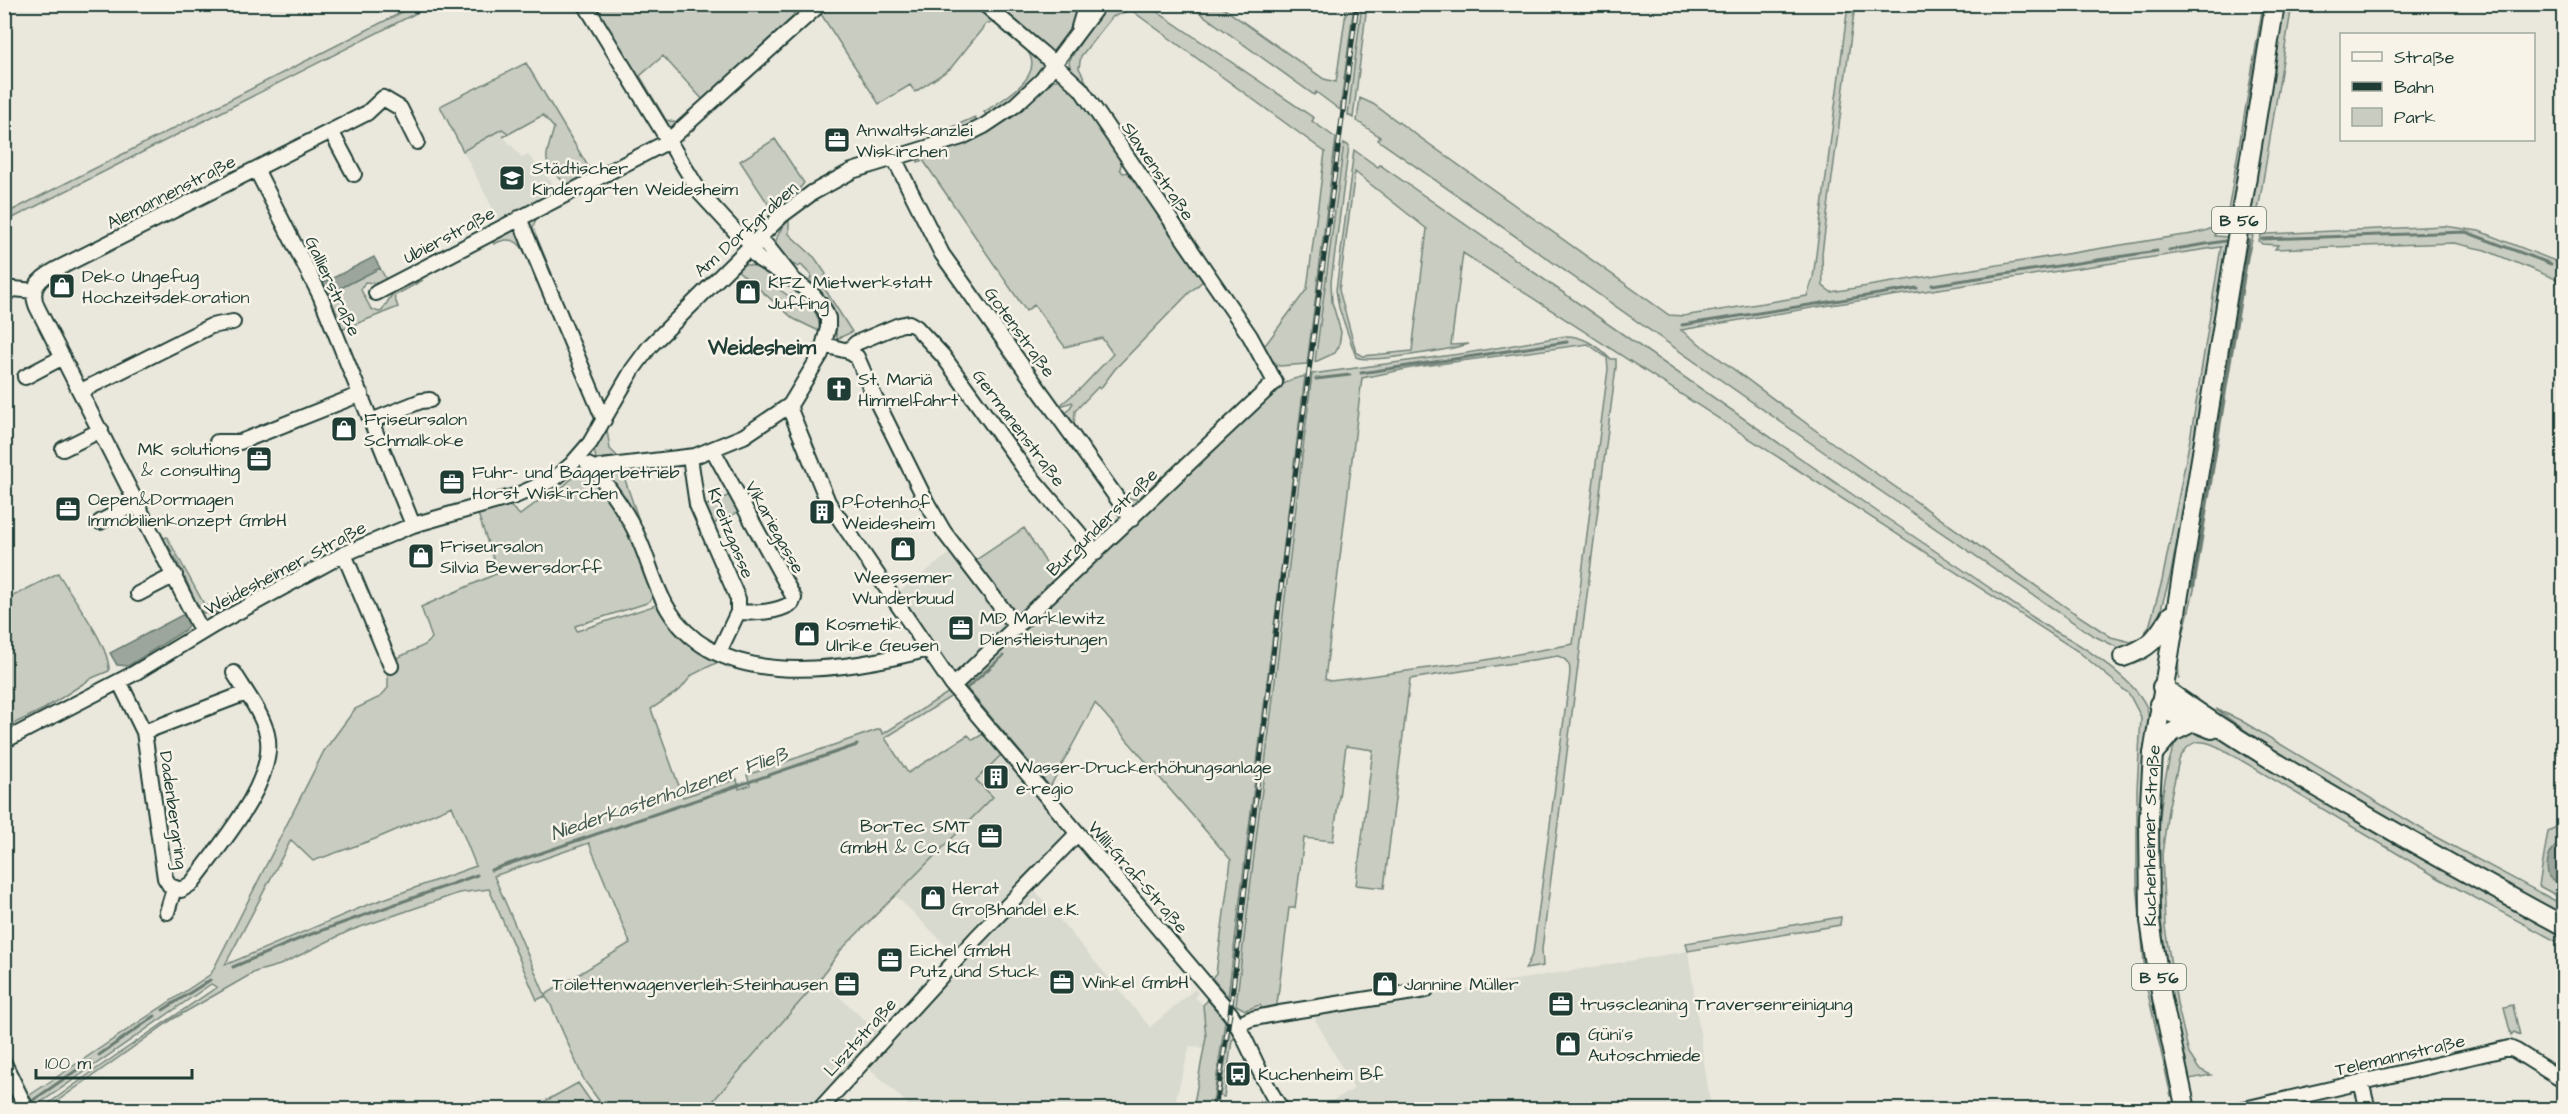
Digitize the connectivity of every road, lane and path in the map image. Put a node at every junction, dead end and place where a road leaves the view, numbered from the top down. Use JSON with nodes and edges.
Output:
{"nodes":[{"id":1,"x":585,"y":4,"type":"edge"},
{"id":2,"x":820,"y":4,"type":"edge"},
{"id":3,"x":984,"y":4,"type":"edge"},
{"id":4,"x":1086,"y":4,"type":"edge"},
{"id":5,"x":1099,"y":4,"type":"edge"},
{"id":6,"x":2275,"y":4,"type":"edge"},
{"id":7,"x":1077,"y":32,"type":"junction"},
{"id":8,"x":1055,"y":64,"type":"junction"},
{"id":9,"x":331,"y":131,"type":"junction"},
{"id":10,"x":417,"y":141,"type":"dead end"},
{"id":11,"x":667,"y":142,"type":"junction"},
{"id":12,"x":894,"y":158,"type":"junction"},
{"id":13,"x":256,"y":169,"type":"junction"},
{"id":14,"x":354,"y":174,"type":"dead end"},
{"id":15,"x":519,"y":219,"type":"junction"},
{"id":16,"x":753,"y":244,"type":"junction"},
{"id":17,"x":34,"y":291,"type":"junction"},
{"id":18,"x":376,"y":293,"type":"dead end"},
{"id":19,"x":4,"y":294,"type":"edge"},
{"id":20,"x":233,"y":322,"type":"dead end"},
{"id":21,"x":824,"y":345,"type":"junction"},
{"id":22,"x":848,"y":351,"type":"junction"},
{"id":23,"x":63,"y":357,"type":"junction"},
{"id":24,"x":25,"y":377,"type":"dead end"},
{"id":25,"x":1275,"y":382,"type":"joint"},
{"id":26,"x":81,"y":391,"type":"junction"},
{"id":27,"x":361,"y":394,"type":"junction"},
{"id":28,"x":430,"y":400,"type":"dead end"},
{"id":29,"x":790,"y":405,"type":"junction"},
{"id":30,"x":604,"y":420,"type":"junction"},
{"id":31,"x":371,"y":421,"type":"junction"},
{"id":32,"x":101,"y":429,"type":"junction"},
{"id":33,"x":217,"y":442,"type":"dead end"},
{"id":34,"x":63,"y":449,"type":"dead end"},
{"id":35,"x":713,"y":450,"type":"junction"},
{"id":36,"x":690,"y":458,"type":"junction"},
{"id":37,"x":577,"y":460,"type":"junction"},
{"id":38,"x":594,"y":468,"type":"junction"},
{"id":39,"x":138,"y":502,"type":"junction"},
{"id":40,"x":1132,"y":519,"type":"junction"},
{"id":41,"x":100,"y":522,"type":"dead end"},
{"id":42,"x":413,"y":525,"type":"junction"},
{"id":43,"x":1096,"y":553,"type":"junction"},
{"id":44,"x":344,"y":554,"type":"junction"},
{"id":45,"x":175,"y":575,"type":"junction"},
{"id":46,"x":138,"y":594,"type":"dead end"},
{"id":47,"x":2175,"y":608,"type":"junction"},
{"id":48,"x":738,"y":612,"type":"junction"},
{"id":49,"x":1017,"y":628,"type":"junction"},
{"id":50,"x":202,"y":632,"type":"junction"},
{"id":51,"x":929,"y":649,"type":"junction"},
{"id":52,"x":719,"y":652,"type":"junction"},
{"id":53,"x":2123,"y":657,"type":"dead end"},
{"id":54,"x":2166,"y":663,"type":"junction"},
{"id":55,"x":392,"y":666,"type":"dead end"},
{"id":56,"x":234,"y":673,"type":"dead end"},
{"id":57,"x":119,"y":681,"type":"junction"},
{"id":58,"x":953,"y":686,"type":"junction"},
{"id":59,"x":246,"y":693,"type":"junction"},
{"id":60,"x":2161,"y":696,"type":"junction"},
{"id":61,"x":2190,"y":714,"type":"junction"},
{"id":62,"x":144,"y":732,"type":"junction"},
{"id":63,"x":4,"y":741,"type":"edge"},
{"id":64,"x":2153,"y":754,"type":"junction"},
{"id":65,"x":1077,"y":834,"type":"junction"},
{"id":66,"x":174,"y":889,"type":"junction"},
{"id":67,"x":166,"y":912,"type":"dead end"},
{"id":68,"x":2564,"y":926,"type":"edge"},
{"id":69,"x":1426,"y":990,"type":"dead end"},
{"id":70,"x":1238,"y":1025,"type":"junction"},
{"id":71,"x":4,"y":1063,"type":"edge"},
{"id":72,"x":2563,"y":1078,"type":"edge"},
{"id":73,"x":2361,"y":1082,"type":"junction"},
{"id":74,"x":27,"y":1110,"type":"edge"},
{"id":75,"x":819,"y":1110,"type":"edge"},
{"id":76,"x":1282,"y":1110,"type":"edge"},
{"id":77,"x":2186,"y":1110,"type":"edge"},
{"id":78,"x":2240,"y":1110,"type":"edge"},
{"id":79,"x":2368,"y":1110,"type":"edge"}],
"edges":[{"from":1,"to":11,"type":"street"},
{"from":2,"to":11,"type":"street","name":"Ubierstraße"},
{"from":3,"to":8,"type":"street","name":"Slawenstraße"},
{"from":4,"to":7,"type":"street","name":"Am Dorfgraben"},
{"from":5,"to":7,"type":"street","name":"Am Dorfgraben"},
{"from":6,"to":47,"type":"main road","number":"B 56"},
{"from":7,"to":8,"type":"street","name":"Am Dorfgraben"},
{"from":8,"to":12,"type":"street","name":"Am Dorfgraben"},
{"from":8,"to":25,"type":"street","name":"Slawenstraße"},
{"from":9,"to":10,"type":"street","name":"Alemannenstraße"},
{"from":9,"to":13,"type":"street","name":"Alemannenstraße"},
{"from":9,"to":14,"type":"street"},
{"from":11,"to":15,"type":"street","name":"Ubierstraße"},
{"from":11,"to":16,"type":"street"},
{"from":12,"to":16,"type":"street","name":"Am Dorfgraben"},
{"from":12,"to":40,"type":"street","name":"Gotenstraße"},
{"from":13,"to":17,"type":"street","name":"Alemannenstraße"},
{"from":13,"to":27,"type":"street","name":"Gallierstraße"},
{"from":15,"to":18,"type":"street","name":"Ubierstraße"},
{"from":15,"to":30,"type":"street"},
{"from":16,"to":21,"type":"street"},
{"from":16,"to":30,"type":"street","name":"Am Dorfgraben"},
{"from":17,"to":19,"type":"street"},
{"from":17,"to":23,"type":"street"},
{"from":20,"to":26,"type":"street"},
{"from":21,"to":22,"type":"street"},
{"from":21,"to":29,"type":"street"},
{"from":22,"to":43,"type":"street","name":"Germanenstraße"},
{"from":22,"to":49,"type":"street"},
{"from":23,"to":24,"type":"street"},
{"from":23,"to":26,"type":"street"},
{"from":25,"to":40,"type":"street","name":"Burgunderstraße"},
{"from":26,"to":32,"type":"street"},
{"from":27,"to":31,"type":"street","name":"Gallierstraße"},
{"from":27,"to":33,"type":"street"},
{"from":28,"to":31,"type":"street"},
{"from":29,"to":35,"type":"street"},
{"from":29,"to":51,"type":"street","name":"Willi-Graf-Straße"},
{"from":30,"to":37,"type":"street","name":"Am Dorfgraben"},
{"from":31,"to":42,"type":"street","name":"Gallierstraße"},
{"from":32,"to":34,"type":"street"},
{"from":32,"to":39,"type":"street"},
{"from":35,"to":36,"type":"street"},
{"from":35,"to":48,"type":"street","name":"Vikariegasse"},
{"from":36,"to":38,"type":"street"},
{"from":36,"to":48,"type":"street","name":"Kreitzgasse"},
{"from":37,"to":38,"type":"street"},
{"from":37,"to":42,"type":"street","name":"Weidesheimer Straße"},
{"from":38,"to":52,"type":"street"},
{"from":39,"to":41,"type":"street"},
{"from":39,"to":45,"type":"street"},
{"from":40,"to":43,"type":"street","name":"Burgunderstraße"},
{"from":42,"to":44,"type":"street","name":"Weidesheimer Straße"},
{"from":43,"to":49,"type":"street","name":"Burgunderstraße"},
{"from":44,"to":50,"type":"street","name":"Weidesheimer Straße"},
{"from":44,"to":55,"type":"street"},
{"from":45,"to":46,"type":"street"},
{"from":45,"to":50,"type":"street"},
{"from":47,"to":53,"type":"main road","number":"B 56"},
{"from":47,"to":54,"type":"main road","number":"B 56"},
{"from":48,"to":52,"type":"street"},
{"from":49,"to":58,"type":"street","name":"Burgunderstraße"},
{"from":50,"to":57,"type":"street","name":"Weidesheimer Straße"},
{"from":51,"to":52,"type":"street"},
{"from":51,"to":58,"type":"street","name":"Willi-Graf-Straße"},
{"from":54,"to":60,"type":"main road","number":"B 56"},
{"from":54,"to":61,"type":"main road"},
{"from":56,"to":59,"type":"street","name":"Dadenbergring"},
{"from":57,"to":62,"type":"street","name":"Dadenbergring"},
{"from":57,"to":63,"type":"street","name":"Weidesheimer Straße"},
{"from":58,"to":65,"type":"street","name":"Willi-Graf-Straße"},
{"from":59,"to":62,"type":"street","name":"Dadenbergring"},
{"from":59,"to":66,"type":"street","name":"Dadenbergring"},
{"from":60,"to":61,"type":"main road"},
{"from":60,"to":64,"type":"main road","name":"Kuchenheimer Straße","number":"B 56"},
{"from":61,"to":64,"type":"main road"},
{"from":61,"to":68,"type":"main road"},
{"from":62,"to":66,"type":"street","name":"Dadenbergring"},
{"from":64,"to":77,"type":"main road","name":"Kuchenheimer Straße","number":"B 56"},
{"from":65,"to":70,"type":"street","name":"Willi-Graf-Straße"},
{"from":65,"to":75,"type":"street","name":"Lisztstraße"},
{"from":66,"to":67,"type":"street","name":"Dadenbergring"},
{"from":69,"to":70,"type":"street"},
{"from":70,"to":76,"type":"street","name":"Willi-Graf-Straße"},
{"from":71,"to":74,"type":"street"},
{"from":72,"to":73,"type":"street","name":"Telemannstraße"},
{"from":73,"to":78,"type":"street","name":"Telemannstraße"},
{"from":73,"to":79,"type":"street"}]}
